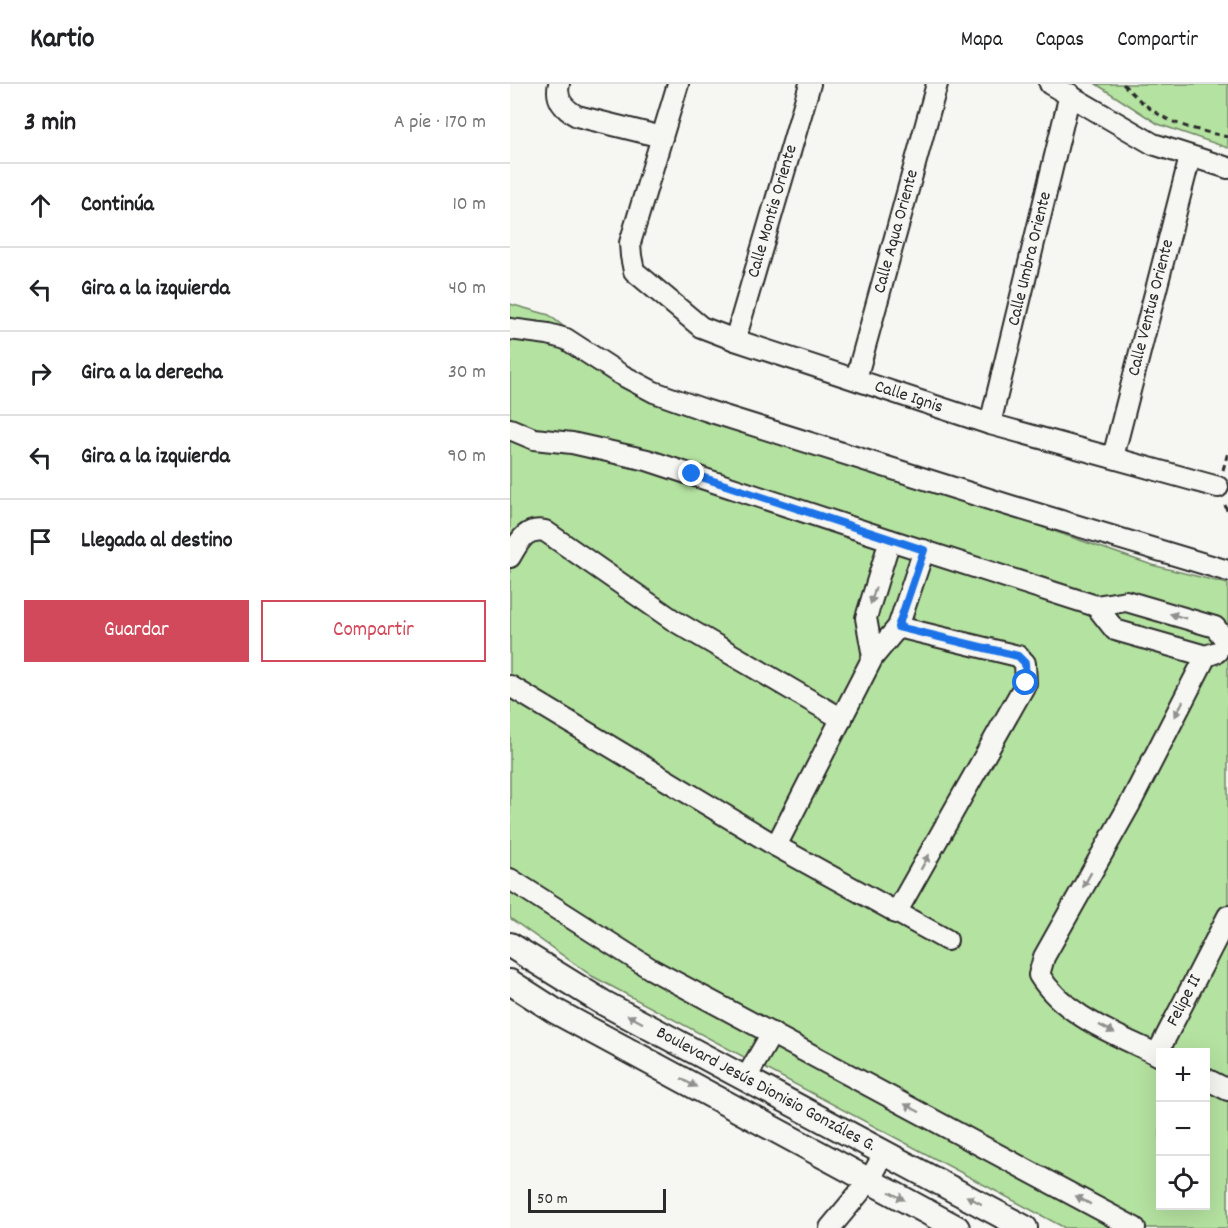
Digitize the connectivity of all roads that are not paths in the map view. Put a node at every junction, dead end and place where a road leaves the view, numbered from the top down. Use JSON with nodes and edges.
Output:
{"nodes":[{"id":1,"x":559,"y":84,"type":"edge"},
{"id":2,"x":678,"y":84,"type":"edge"},
{"id":3,"x":810,"y":84,"type":"edge"},
{"id":4,"x":937,"y":84,"type":"edge"},
{"id":5,"x":1050,"y":84,"type":"edge"},
{"id":6,"x":1070,"y":94,"type":"junction"},
{"id":7,"x":662,"y":137,"type":"junction"},
{"id":8,"x":1190,"y":157,"type":"junction"},
{"id":9,"x":1228,"y":168,"type":"edge"},
{"id":10,"x":510,"y":330,"type":"edge"},
{"id":11,"x":735,"y":340,"type":"junction"},
{"id":12,"x":856,"y":379,"type":"junction"},
{"id":13,"x":990,"y":424,"type":"junction"},
{"id":14,"x":510,"y":429,"type":"edge"},
{"id":15,"x":534,"y":439,"type":"junction"},
{"id":16,"x":510,"y":444,"type":"edge"},
{"id":17,"x":1113,"y":458,"type":"junction"},
{"id":18,"x":1218,"y":487,"type":"dead end"},
{"id":19,"x":890,"y":540,"type":"junction"},
{"id":20,"x":924,"y":550,"type":"junction"},
{"id":21,"x":510,"y":557,"type":"edge"},
{"id":22,"x":1228,"y":571,"type":"edge"},
{"id":23,"x":1096,"y":606,"type":"junction"},
{"id":24,"x":898,"y":627,"type":"junction"},
{"id":25,"x":1228,"y":643,"type":"edge"},
{"id":26,"x":1228,"y":649,"type":"edge"},
{"id":27,"x":1206,"y":656,"type":"junction"},
{"id":28,"x":873,"y":657,"type":"junction"},
{"id":29,"x":510,"y":686,"type":"edge"},
{"id":30,"x":842,"y":719,"type":"junction"},
{"id":31,"x":776,"y":846,"type":"junction"},
{"id":32,"x":510,"y":879,"type":"edge"},
{"id":33,"x":896,"y":914,"type":"junction"},
{"id":34,"x":1228,"y":916,"type":"edge"},
{"id":35,"x":947,"y":940,"type":"dead end"},
{"id":36,"x":510,"y":945,"type":"edge"},
{"id":37,"x":510,"y":982,"type":"edge"},
{"id":38,"x":574,"y":984,"type":"junction"},
{"id":39,"x":555,"y":1011,"type":"junction"},
{"id":40,"x":772,"y":1033,"type":"junction"},
{"id":41,"x":1162,"y":1048,"type":"edge"},
{"id":42,"x":1156,"y":1053,"type":"edge"},
{"id":43,"x":746,"y":1078,"type":"junction"},
{"id":44,"x":1210,"y":1081,"type":"edge"},
{"id":45,"x":1228,"y":1090,"type":"edge"},
{"id":46,"x":885,"y":1152,"type":"junction"},
{"id":47,"x":869,"y":1180,"type":"junction"},
{"id":48,"x":830,"y":1228,"type":"edge"},
{"id":49,"x":957,"y":1228,"type":"edge"},
{"id":50,"x":1025,"y":1228,"type":"edge"},
{"id":51,"x":1135,"y":1228,"type":"edge"}],
"edges":[{"from":1,"to":7,"type":"street"},
{"from":2,"to":7,"type":"street"},
{"from":3,"to":11,"type":"street","name":"Calle Montis Oriente"},
{"from":4,"to":12,"type":"street","name":"Calle Aqua Oriente"},
{"from":5,"to":6,"type":"street"},
{"from":6,"to":8,"type":"street"},
{"from":6,"to":13,"type":"street","name":"Calle Umbra Oriente"},
{"from":7,"to":11,"type":"street","name":"Calle Ignis"},
{"from":8,"to":9,"type":"street"},
{"from":8,"to":17,"type":"street","name":"Calle Ventus Oriente"},
{"from":10,"to":22,"type":"street"},
{"from":11,"to":12,"type":"street","name":"Calle Ignis"},
{"from":12,"to":13,"type":"street","name":"Calle Ignis"},
{"from":13,"to":17,"type":"street","name":"Calle Ignis"},
{"from":14,"to":15,"type":"street"},
{"from":15,"to":16,"type":"street"},
{"from":15,"to":19,"type":"street"},
{"from":17,"to":18,"type":"street","name":"Calle Ignis"},
{"from":19,"to":20,"type":"street"},
{"from":19,"to":28,"type":"street","one_way":true},
{"from":20,"to":23,"type":"street"},
{"from":20,"to":24,"type":"street"},
{"from":21,"to":30,"type":"street"},
{"from":25,"to":23,"type":"street","one_way":true},
{"from":23,"to":27,"type":"street"},
{"from":24,"to":28,"type":"street"},
{"from":33,"to":24,"type":"street","one_way":true},
{"from":26,"to":27,"type":"street"},
{"from":27,"to":42,"type":"street","one_way":true},
{"from":28,"to":30,"type":"street"},
{"from":29,"to":31,"type":"street"},
{"from":30,"to":31,"type":"street"},
{"from":31,"to":33,"type":"street"},
{"from":32,"to":40,"type":"street"},
{"from":33,"to":35,"type":"street"},
{"from":34,"to":41,"type":"street","name":"Felipe II"},
{"from":36,"to":38,"type":"main road","name":"Boulevard Jesús Dionisio Gonzáles G."},
{"from":37,"to":39,"type":"main road","name":"Boulevard Jesús Dionisio Gonzáles G."},
{"from":38,"to":39,"type":"main road"},
{"from":43,"to":38,"type":"main road","name":"Boulevard Jesús Dionisio Gonzáles G.","one_way":true},
{"from":39,"to":47,"type":"main road","name":"Boulevard Jesús Dionisio Gonzáles G.","one_way":true},
{"from":40,"to":43,"type":"street"},
{"from":51,"to":40,"type":"street","one_way":true},
{"from":43,"to":46,"type":"main road","name":"Boulevard Jesús Dionisio Gonzáles G."},
{"from":44,"to":45,"type":"street"},
{"from":46,"to":47,"type":"street"},
{"from":50,"to":46,"type":"main road","name":"Boulevard Jesús Dionisio Gonzáles G.","one_way":true},
{"from":47,"to":48,"type":"street"},
{"from":47,"to":49,"type":"main road","name":"Boulevard Jesús Dionisio Gonzáles G.","one_way":true}]}
